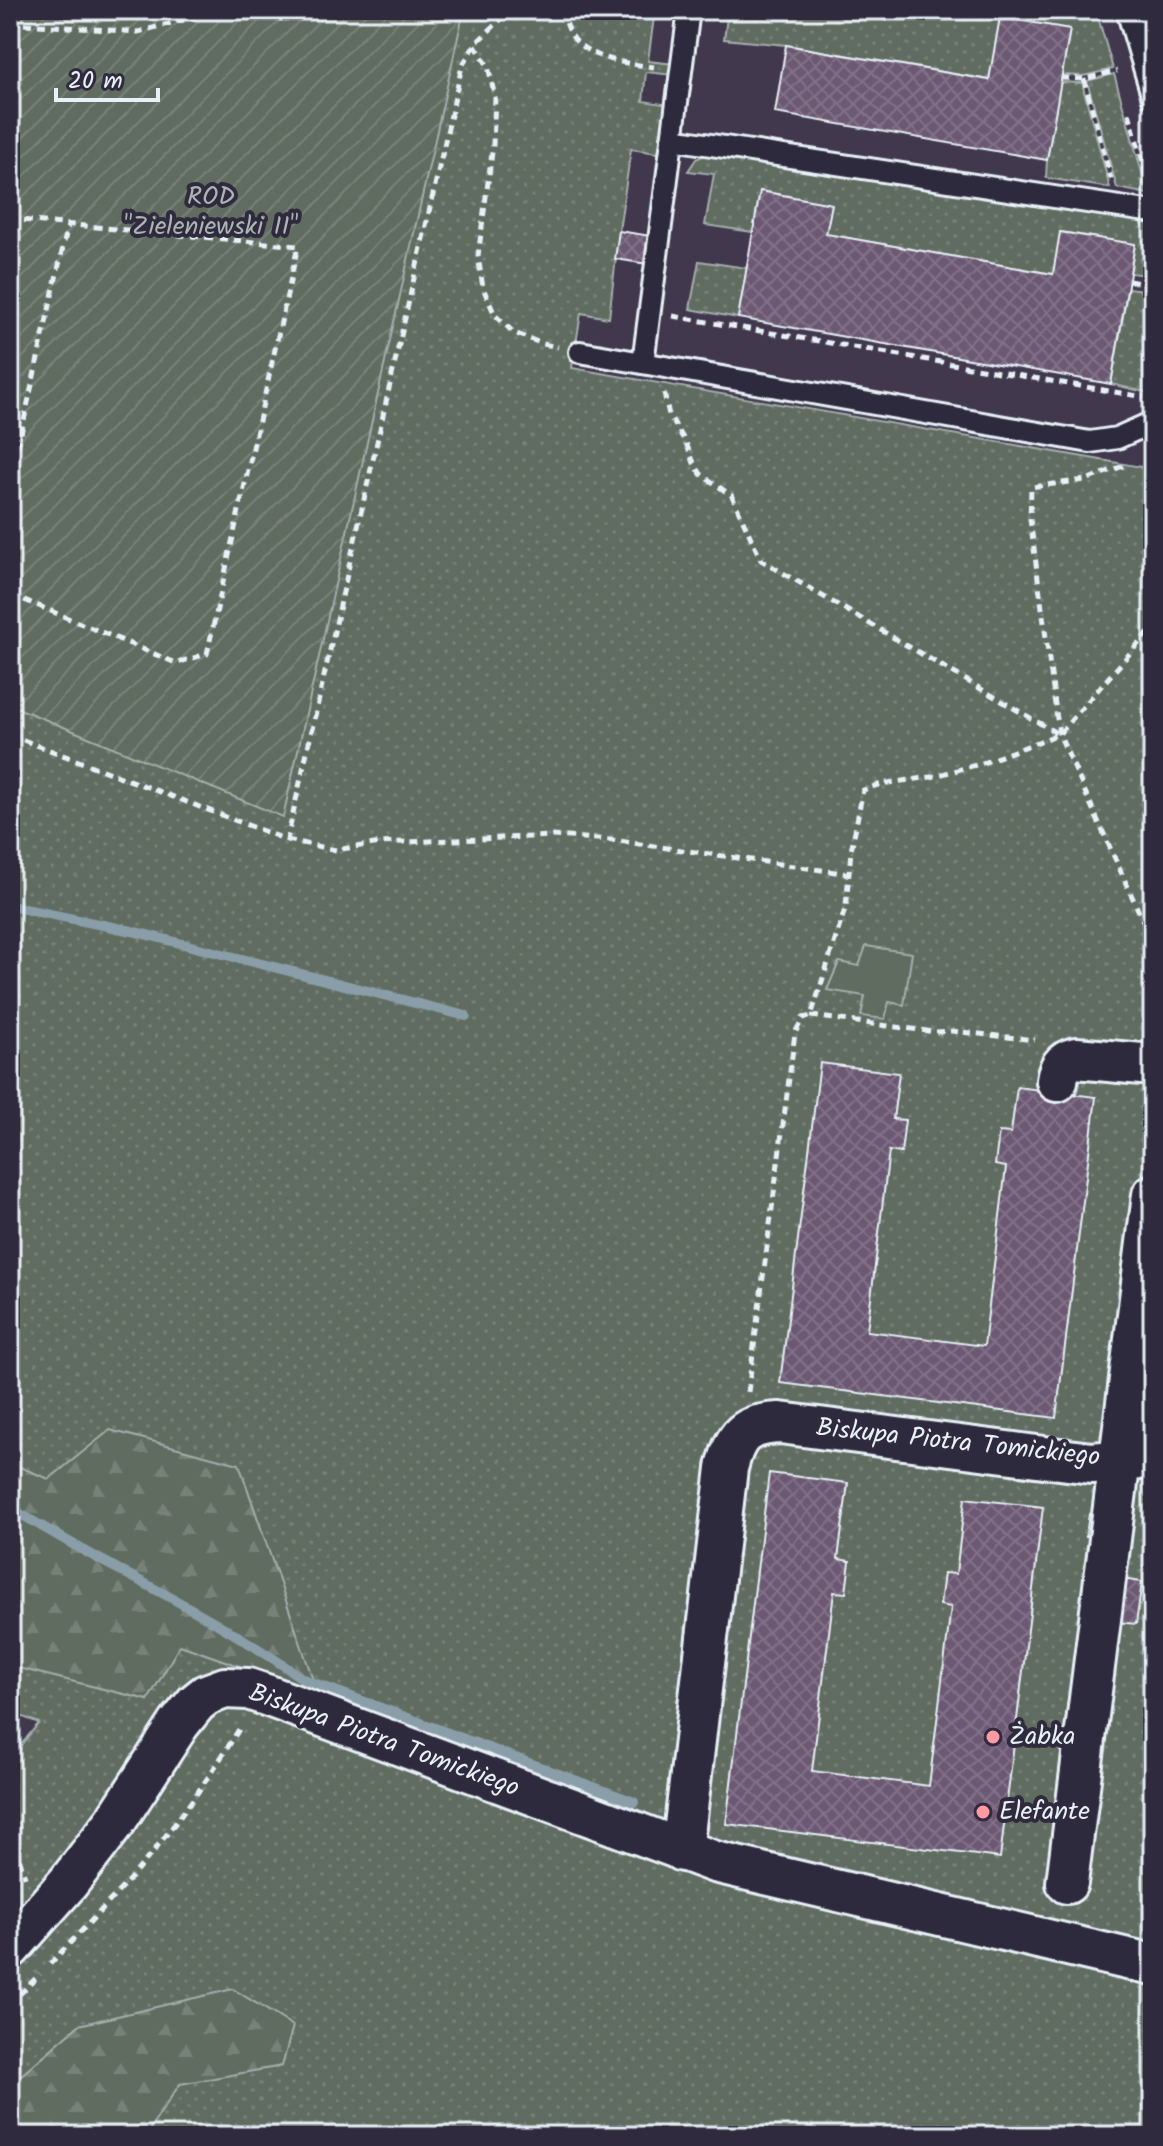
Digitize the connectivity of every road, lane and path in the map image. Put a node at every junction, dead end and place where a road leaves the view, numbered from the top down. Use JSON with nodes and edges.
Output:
{"nodes":[{"id":1,"x":221,"y":10,"type":"edge"},
{"id":2,"x":511,"y":10,"type":"edge"},
{"id":3,"x":561,"y":10,"type":"edge"},
{"id":4,"x":689,"y":10,"type":"edge"},
{"id":5,"x":1127,"y":10,"type":"edge"},
{"id":6,"x":10,"y":23,"type":"edge"},
{"id":7,"x":475,"y":45,"type":"junction"},
{"id":8,"x":681,"y":71,"type":"junction"},
{"id":9,"x":1118,"y":71,"type":"dead end"},
{"id":10,"x":1061,"y":78,"type":"dead end"},
{"id":11,"x":1084,"y":79,"type":"junction"},
{"id":12,"x":1153,"y":98,"type":"edge"},
{"id":13,"x":672,"y":139,"type":"junction"},
{"id":14,"x":1114,"y":192,"type":"dead end"},
{"id":15,"x":1153,"y":212,"type":"edge"},
{"id":16,"x":10,"y":219,"type":"edge"},
{"id":17,"x":68,"y":225,"type":"junction"},
{"id":18,"x":1129,"y":281,"type":"dead end"},
{"id":19,"x":1153,"y":281,"type":"edge"},
{"id":20,"x":1146,"y":284,"type":"junction"},
{"id":21,"x":1153,"y":303,"type":"edge"},
{"id":22,"x":650,"y":312,"type":"junction"},
{"id":23,"x":580,"y":352,"type":"joint"},
{"id":24,"x":643,"y":363,"type":"junction"},
{"id":25,"x":664,"y":367,"type":"junction"},
{"id":26,"x":1153,"y":399,"type":"edge"},
{"id":27,"x":1153,"y":422,"type":"edge"},
{"id":28,"x":18,"y":447,"type":"dead end"},
{"id":29,"x":1134,"y":462,"type":"dead end"},
{"id":30,"x":10,"y":594,"type":"edge"},
{"id":31,"x":1153,"y":627,"type":"edge"},
{"id":32,"x":1059,"y":734,"type":"junction"},
{"id":33,"x":10,"y":735,"type":"edge"},
{"id":34,"x":287,"y":840,"type":"junction"},
{"id":35,"x":849,"y":874,"type":"junction"},
{"id":36,"x":1153,"y":967,"type":"edge"},
{"id":37,"x":811,"y":1016,"type":"junction"},
{"id":38,"x":1153,"y":1065,"type":"edge"},
{"id":39,"x":1062,"y":1070,"type":"joint"},
{"id":40,"x":1153,"y":1195,"type":"edge"},
{"id":41,"x":742,"y":1433,"type":"junction"},
{"id":42,"x":1137,"y":1459,"type":"edge"},
{"id":43,"x":247,"y":1717,"type":"dead end"},
{"id":44,"x":682,"y":1851,"type":"junction"},
{"id":45,"x":1067,"y":1883,"type":"dead end"},
{"id":46,"x":10,"y":1948,"type":"edge"},
{"id":47,"x":1153,"y":1965,"type":"edge"},
{"id":48,"x":10,"y":2004,"type":"edge"}],
"edges":[{"from":1,"to":6,"type":"path"},
{"from":2,"to":7,"type":"path"},
{"from":3,"to":8,"type":"path"},
{"from":4,"to":8,"type":"lane"},
{"from":5,"to":12,"type":"lane"},
{"from":7,"to":23,"type":"path"},
{"from":7,"to":34,"type":"path"},
{"from":8,"to":13,"type":"lane"},
{"from":9,"to":11,"type":"path"},
{"from":10,"to":11,"type":"path"},
{"from":11,"to":14,"type":"path"},
{"from":13,"to":15,"type":"lane"},
{"from":13,"to":22,"type":"lane"},
{"from":16,"to":17,"type":"path"},
{"from":17,"to":28,"type":"path"},
{"from":17,"to":30,"type":"path"},
{"from":18,"to":20,"type":"path"},
{"from":19,"to":20,"type":"path"},
{"from":20,"to":21,"type":"path"},
{"from":22,"to":24,"type":"lane"},
{"from":22,"to":26,"type":"path"},
{"from":23,"to":24,"type":"lane"},
{"from":24,"to":25,"type":"lane"},
{"from":25,"to":27,"type":"lane"},
{"from":25,"to":32,"type":"path"},
{"from":29,"to":32,"type":"path"},
{"from":31,"to":32,"type":"path"},
{"from":32,"to":35,"type":"path"},
{"from":32,"to":36,"type":"path"},
{"from":33,"to":34,"type":"path"},
{"from":34,"to":35,"type":"path"},
{"from":35,"to":37,"type":"path"},
{"from":37,"to":39,"type":"path"},
{"from":37,"to":41,"type":"path"},
{"from":38,"to":39,"type":"street"},
{"from":40,"to":42,"type":"street","name":"Biskupa Piotra Tomickiego"},
{"from":41,"to":42,"type":"street","name":"Biskupa Piotra Tomickiego"},
{"from":41,"to":44,"type":"street"},
{"from":42,"to":45,"type":"street","name":"Biskupa Piotra Tomickiego"},
{"from":43,"to":48,"type":"path"},
{"from":44,"to":46,"type":"street","name":"Biskupa Piotra Tomickiego"},
{"from":44,"to":47,"type":"street","name":"Biskupa Piotra Tomickiego"}]}
